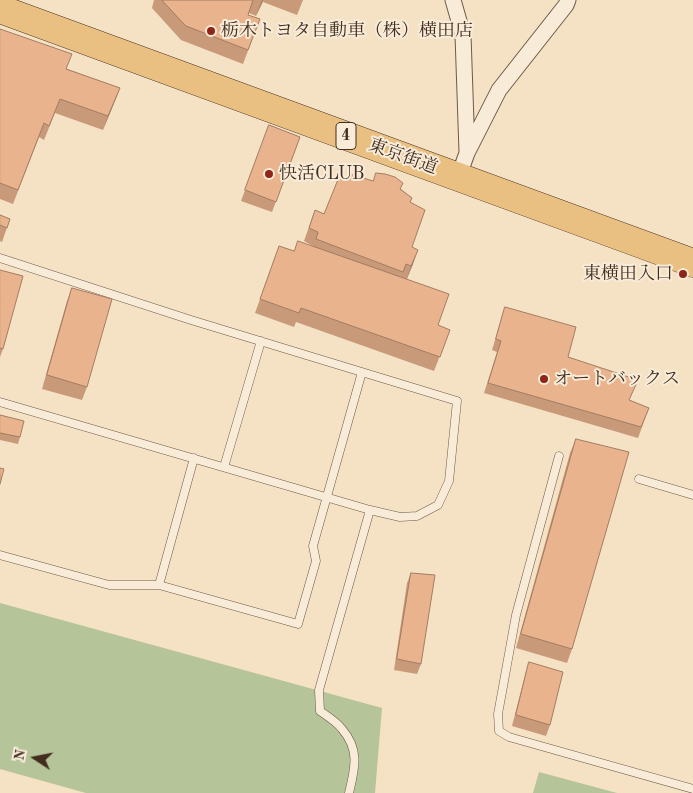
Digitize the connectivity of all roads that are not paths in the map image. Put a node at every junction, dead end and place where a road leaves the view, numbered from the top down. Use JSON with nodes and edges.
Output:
{"nodes":[{"id":1,"x":453,"y":0,"type":"edge"},
{"id":2,"x":568,"y":0,"type":"edge"},
{"id":3,"x":0,"y":9,"type":"edge"},
{"id":4,"x":462,"y":165,"type":"junction"},
{"id":5,"x":0,"y":258,"type":"edge"},
{"id":6,"x":693,"y":263,"type":"edge"},
{"id":7,"x":261,"y":341,"type":"junction"},
{"id":8,"x":362,"y":372,"type":"junction"},
{"id":9,"x":0,"y":402,"type":"edge"},
{"id":10,"x":559,"y":456,"type":"dead end"},
{"id":11,"x":194,"y":458,"type":"junction"},
{"id":12,"x":224,"y":467,"type":"junction"},
{"id":13,"x":639,"y":480,"type":"dead end"},
{"id":14,"x":693,"y":495,"type":"edge"},
{"id":15,"x":326,"y":497,"type":"junction"},
{"id":16,"x":370,"y":510,"type":"junction"},
{"id":17,"x":0,"y":555,"type":"edge"},
{"id":18,"x":159,"y":585,"type":"junction"},
{"id":19,"x":693,"y":789,"type":"edge"},
{"id":20,"x":350,"y":793,"type":"edge"}],
"edges":[{"from":1,"to":4,"type":"street"},
{"from":2,"to":4,"type":"street"},
{"from":3,"to":4,"type":"highway","name":"東京街道","number":"4"},
{"from":4,"to":6,"type":"highway","name":"東京街道","number":"4"},
{"from":5,"to":7,"type":"lane"},
{"from":7,"to":8,"type":"lane"},
{"from":7,"to":12,"type":"lane"},
{"from":8,"to":15,"type":"lane"},
{"from":8,"to":16,"type":"lane"},
{"from":9,"to":11,"type":"lane"},
{"from":10,"to":19,"type":"lane"},
{"from":11,"to":12,"type":"lane"},
{"from":11,"to":18,"type":"lane"},
{"from":12,"to":15,"type":"lane"},
{"from":13,"to":14,"type":"lane"},
{"from":15,"to":16,"type":"lane"},
{"from":15,"to":18,"type":"lane"},
{"from":16,"to":20,"type":"lane"},
{"from":17,"to":18,"type":"lane"}]}
